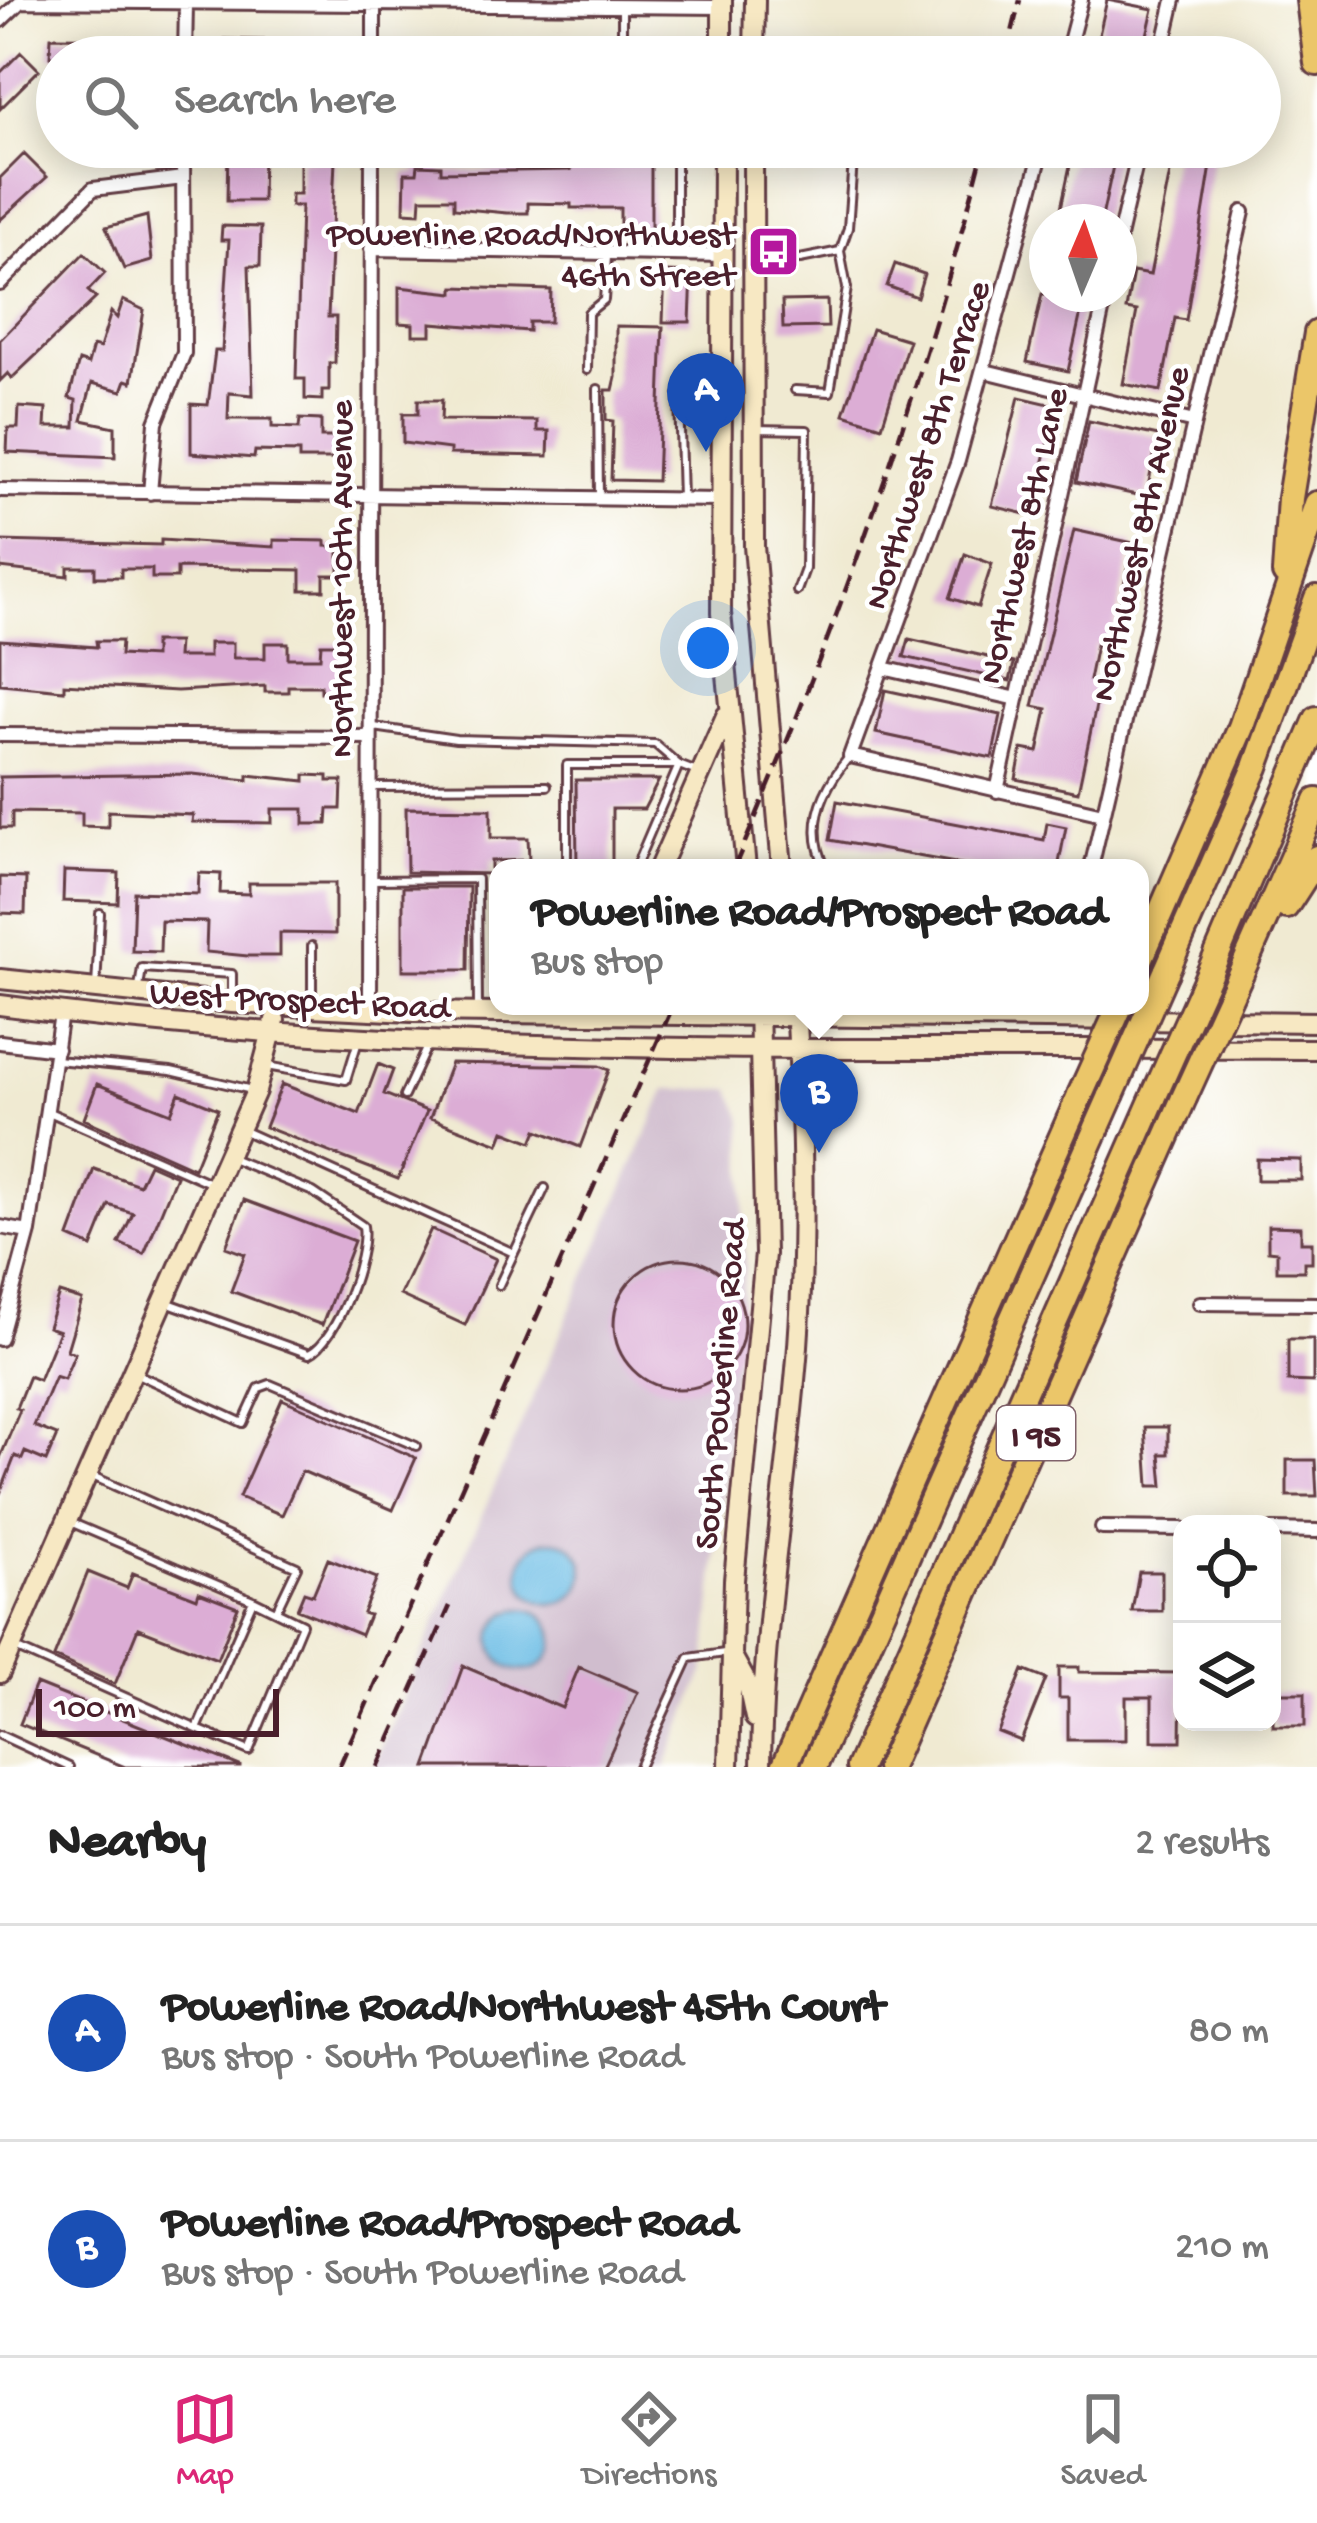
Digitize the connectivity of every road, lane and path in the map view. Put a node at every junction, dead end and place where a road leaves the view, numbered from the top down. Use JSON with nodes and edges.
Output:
{"nodes":[{"id":1,"x":21,"y":0,"type":"edge"},
{"id":2,"x":755,"y":0,"type":"edge"},
{"id":3,"x":1081,"y":0,"type":"edge"},
{"id":4,"x":1174,"y":0,"type":"edge"},
{"id":5,"x":1310,"y":0,"type":"edge"},
{"id":6,"x":374,"y":1,"type":"edge"},
{"id":7,"x":666,"y":3,"type":"edge"},
{"id":8,"x":722,"y":3,"type":"edge"},
{"id":9,"x":186,"y":4,"type":"junction"},
{"id":10,"x":622,"y":7,"type":"junction"},
{"id":11,"x":1,"y":18,"type":"edge"},
{"id":12,"x":185,"y":36,"type":"edge"},
{"id":13,"x":374,"y":36,"type":"edge"},
{"id":14,"x":622,"y":36,"type":"edge"},
{"id":15,"x":722,"y":36,"type":"edge"},
{"id":16,"x":754,"y":36,"type":"edge"},
{"id":17,"x":1072,"y":36,"type":"edge"},
{"id":18,"x":1166,"y":36,"type":"edge"},
{"id":19,"x":1317,"y":63,"type":"edge"},
{"id":20,"x":183,"y":168,"type":"edge"},
{"id":21,"x":373,"y":168,"type":"edge"},
{"id":22,"x":676,"y":168,"type":"edge"},
{"id":23,"x":719,"y":168,"type":"edge"},
{"id":24,"x":753,"y":168,"type":"edge"},
{"id":25,"x":852,"y":168,"type":"edge"},
{"id":26,"x":1038,"y":168,"type":"edge"},
{"id":27,"x":1135,"y":168,"type":"edge"},
{"id":28,"x":183,"y":178,"type":"junction"},
{"id":29,"x":1127,"y":204,"type":"edge"},
{"id":30,"x":723,"y":207,"type":"junction"},
{"id":31,"x":1243,"y":212,"type":"dead end"},
{"id":32,"x":371,"y":249,"type":"junction"},
{"id":33,"x":840,"y":251,"type":"junction"},
{"id":34,"x":607,"y":253,"type":"junction"},
{"id":35,"x":676,"y":254,"type":"junction"},
{"id":36,"x":723,"y":255,"type":"junction"},
{"id":37,"x":753,"y":257,"type":"junction"},
{"id":38,"x":0,"y":284,"type":"edge"},
{"id":39,"x":752,"y":292,"type":"junction"},
{"id":40,"x":1102,"y":312,"type":"edge"},
{"id":41,"x":1317,"y":333,"type":"edge"},
{"id":42,"x":587,"y":370,"type":"dead end"},
{"id":43,"x":985,"y":370,"type":"junction"},
{"id":44,"x":598,"y":389,"type":"dead end"},
{"id":45,"x":722,"y":389,"type":"junction"},
{"id":46,"x":795,"y":390,"type":"dead end"},
{"id":47,"x":1083,"y":393,"type":"junction"},
{"id":48,"x":1194,"y":422,"type":"junction"},
{"id":49,"x":752,"y":429,"type":"junction"},
{"id":50,"x":0,"y":490,"type":"edge"},
{"id":51,"x":150,"y":493,"type":"junction"},
{"id":52,"x":372,"y":497,"type":"junction"},
{"id":53,"x":599,"y":498,"type":"junction"},
{"id":54,"x":682,"y":499,"type":"junction"},
{"id":55,"x":721,"y":500,"type":"junction"},
{"id":56,"x":1317,"y":504,"type":"edge"},
{"id":57,"x":797,"y":591,"type":"dead end"},
{"id":58,"x":1317,"y":598,"type":"edge"},
{"id":59,"x":1282,"y":611,"type":"junction"},
{"id":60,"x":884,"y":668,"type":"junction"},
{"id":61,"x":1013,"y":698,"type":"junction"},
{"id":62,"x":728,"y":712,"type":"junction"},
{"id":63,"x":1317,"y":719,"type":"edge"},
{"id":64,"x":370,"y":732,"type":"junction"},
{"id":65,"x":0,"y":735,"type":"edge"},
{"id":66,"x":850,"y":756,"type":"junction"},
{"id":67,"x":679,"y":765,"type":"junction"},
{"id":68,"x":700,"y":774,"type":"junction"},
{"id":69,"x":547,"y":786,"type":"dead end"},
{"id":70,"x":372,"y":787,"type":"junction"},
{"id":71,"x":997,"y":791,"type":"junction"},
{"id":72,"x":1317,"y":801,"type":"edge"},
{"id":73,"x":1103,"y":814,"type":"junction"},
{"id":74,"x":1317,"y":858,"type":"edge"},
{"id":75,"x":567,"y":859,"type":"edge"},
{"id":76,"x":639,"y":859,"type":"edge"},
{"id":77,"x":662,"y":859,"type":"edge"},
{"id":78,"x":745,"y":859,"type":"edge"},
{"id":79,"x":781,"y":859,"type":"edge"},
{"id":80,"x":822,"y":859,"type":"edge"},
{"id":81,"x":1092,"y":859,"type":"edge"},
{"id":82,"x":371,"y":880,"type":"junction"},
{"id":83,"x":100,"y":913,"type":"dead end"},
{"id":84,"x":1149,"y":939,"type":"edge"},
{"id":85,"x":312,"y":946,"type":"dead end"},
{"id":86,"x":1241,"y":973,"type":"junction"},
{"id":87,"x":0,"y":979,"type":"edge"},
{"id":88,"x":96,"y":990,"type":"junction"},
{"id":89,"x":139,"y":994,"type":"junction"},
{"id":90,"x":232,"y":1003,"type":"junction"},
{"id":91,"x":0,"y":1005,"type":"edge"},
{"id":92,"x":276,"y":1006,"type":"junction"},
{"id":93,"x":312,"y":1008,"type":"junction"},
{"id":94,"x":370,"y":1010,"type":"junction"},
{"id":95,"x":1149,"y":1010,"type":"edge"},
{"id":96,"x":489,"y":1011,"type":"edge"},
{"id":97,"x":478,"y":1012,"type":"junction"},
{"id":98,"x":61,"y":1013,"type":"junction"},
{"id":99,"x":759,"y":1015,"type":"edge"},
{"id":100,"x":796,"y":1015,"type":"edge"},
{"id":101,"x":1115,"y":1015,"type":"edge"},
{"id":102,"x":1116,"y":1015,"type":"edge"},
{"id":103,"x":1147,"y":1015,"type":"edge"},
{"id":104,"x":1317,"y":1022,"type":"edge"},
{"id":105,"x":274,"y":1032,"type":"junction"},
{"id":106,"x":358,"y":1036,"type":"junction"},
{"id":107,"x":430,"y":1039,"type":"junction"},
{"id":108,"x":0,"y":1042,"type":"edge"},
{"id":109,"x":761,"y":1046,"type":"junction"},
{"id":110,"x":798,"y":1046,"type":"junction"},
{"id":111,"x":1317,"y":1049,"type":"edge"},
{"id":112,"x":56,"y":1054,"type":"junction"},
{"id":113,"x":266,"y":1066,"type":"junction"},
{"id":114,"x":256,"y":1090,"type":"junction"},
{"id":115,"x":404,"y":1096,"type":"dead end"},
{"id":116,"x":49,"y":1112,"type":"junction"},
{"id":117,"x":239,"y":1128,"type":"junction"},
{"id":118,"x":226,"y":1156,"type":"junction"},
{"id":119,"x":214,"y":1184,"type":"junction"},
{"id":120,"x":544,"y":1188,"type":"dead end"},
{"id":121,"x":0,"y":1227,"type":"edge"},
{"id":122,"x":28,"y":1232,"type":"junction"},
{"id":123,"x":514,"y":1253,"type":"junction"},
{"id":124,"x":500,"y":1285,"type":"dead end"},
{"id":125,"x":163,"y":1301,"type":"junction"},
{"id":126,"x":1200,"y":1303,"type":"dead end"},
{"id":127,"x":1317,"y":1304,"type":"edge"},
{"id":128,"x":0,"y":1339,"type":"edge"},
{"id":129,"x":132,"y":1372,"type":"junction"},
{"id":130,"x":416,"y":1446,"type":"dead end"},
{"id":131,"x":87,"y":1474,"type":"junction"},
{"id":132,"x":66,"y":1521,"type":"junction"},
{"id":133,"x":1102,"y":1528,"type":"dead end"},
{"id":134,"x":1173,"y":1529,"type":"edge"},
{"id":135,"x":1281,"y":1530,"type":"edge"},
{"id":136,"x":1317,"y":1531,"type":"edge"},
{"id":137,"x":253,"y":1600,"type":"junction"},
{"id":138,"x":276,"y":1611,"type":"junction"},
{"id":139,"x":11,"y":1646,"type":"junction"},
{"id":140,"x":730,"y":1653,"type":"junction"},
{"id":141,"x":0,"y":1672,"type":"edge"},
{"id":142,"x":197,"y":1729,"type":"junction"},
{"id":143,"x":0,"y":1735,"type":"edge"},
{"id":144,"x":761,"y":1746,"type":"junction"},
{"id":145,"x":817,"y":1759,"type":"edge"},
{"id":146,"x":69,"y":1767,"type":"edge"},
{"id":147,"x":639,"y":1767,"type":"edge"},
{"id":148,"x":729,"y":1767,"type":"edge"},
{"id":149,"x":761,"y":1767,"type":"edge"},
{"id":150,"x":784,"y":1767,"type":"edge"},
{"id":151,"x":859,"y":1767,"type":"edge"},
{"id":152,"x":889,"y":1767,"type":"edge"}],
"edges":[{"from":1,"to":9,"type":"street"},
{"from":1,"to":11,"type":"street"},
{"from":2,"to":16,"type":"main road"},
{"from":3,"to":17,"type":"street"},
{"from":4,"to":18,"type":"street"},
{"from":5,"to":19,"type":"highway"},
{"from":6,"to":9,"type":"street"},
{"from":6,"to":10,"type":"street"},
{"from":6,"to":13,"type":"street"},
{"from":7,"to":8,"type":"street"},
{"from":7,"to":10,"type":"street"},
{"from":8,"to":15,"type":"main road"},
{"from":9,"to":12,"type":"street"},
{"from":10,"to":14,"type":"lane"},
{"from":20,"to":28,"type":"street"},
{"from":21,"to":32,"type":"street","name":"Northwest 10th Avenue"},
{"from":22,"to":35,"type":"lane"},
{"from":23,"to":30,"type":"main road"},
{"from":24,"to":37,"type":"main road"},
{"from":25,"to":33,"type":"lane"},
{"from":26,"to":43,"type":"street","name":"Northwest 8th Terrace"},
{"from":27,"to":29,"type":"street"},
{"from":28,"to":38,"type":"street"},
{"from":28,"to":51,"type":"street"},
{"from":30,"to":36,"type":"main road"},
{"from":30,"to":37,"type":"main road"},
{"from":31,"to":48,"type":"street","name":"Northwest 8th Avenue"},
{"from":32,"to":34,"type":"street"},
{"from":32,"to":52,"type":"street","name":"Northwest 10th Avenue"},
{"from":33,"to":37,"type":"lane"},
{"from":33,"to":46,"type":"lane"},
{"from":34,"to":35,"type":"street"},
{"from":34,"to":42,"type":"lane"},
{"from":35,"to":36,"type":"street"},
{"from":36,"to":39,"type":"main road"},
{"from":36,"to":45,"type":"main road"},
{"from":37,"to":39,"type":"main road"},
{"from":39,"to":49,"type":"main road"},
{"from":40,"to":47,"type":"street","name":"Northwest 8th Lane"},
{"from":41,"to":59,"type":"highway"},
{"from":43,"to":47,"type":"street"},
{"from":43,"to":60,"type":"street","name":"Northwest 8th Terrace"},
{"from":44,"to":53,"type":"lane"},
{"from":45,"to":54,"type":"lane"},
{"from":45,"to":55,"type":"main road"},
{"from":47,"to":48,"type":"street"},
{"from":47,"to":61,"type":"street","name":"Northwest 8th Lane"},
{"from":48,"to":73,"type":"street","name":"Northwest 8th Avenue"},
{"from":49,"to":57,"type":"lane"},
{"from":49,"to":79,"type":"main road"},
{"from":50,"to":51,"type":"street"},
{"from":51,"to":52,"type":"street"},
{"from":52,"to":53,"type":"street"},
{"from":52,"to":64,"type":"street","name":"Northwest 10th Avenue"},
{"from":53,"to":54,"type":"street"},
{"from":54,"to":55,"type":"street"},
{"from":55,"to":62,"type":"main road"},
{"from":56,"to":59,"type":"highway"},
{"from":58,"to":95,"type":"highway","bridge":true},
{"from":59,"to":84,"type":"highway"},
{"from":60,"to":61,"type":"street"},
{"from":60,"to":66,"type":"street","name":"Northwest 8th Terrace"},
{"from":61,"to":71,"type":"street","name":"Northwest 8th Lane"},
{"from":62,"to":68,"type":"main road"},
{"from":62,"to":78,"type":"main road"},
{"from":63,"to":151,"type":"highway","bridge":true},
{"from":64,"to":65,"type":"street"},
{"from":64,"to":67,"type":"lane"},
{"from":64,"to":70,"type":"street","name":"Northwest 10th Avenue"},
{"from":66,"to":71,"type":"street"},
{"from":66,"to":80,"type":"lane"},
{"from":67,"to":68,"type":"lane"},
{"from":67,"to":75,"type":"lane"},
{"from":67,"to":76,"type":"lane"},
{"from":68,"to":77,"type":"main road"},
{"from":69,"to":70,"type":"lane"},
{"from":70,"to":82,"type":"street","name":"Northwest 10th Avenue"},
{"from":71,"to":73,"type":"street"},
{"from":72,"to":86,"type":"highway","number":"I 95"},
{"from":73,"to":81,"type":"street","name":"Northwest 8th Avenue"},
{"from":74,"to":86,"type":"highway"},
{"from":82,"to":94,"type":"street","name":"Northwest 10th Avenue"},
{"from":82,"to":97,"type":"lane"},
{"from":83,"to":88,"type":"lane"},
{"from":85,"to":93,"type":"lane"},
{"from":86,"to":152,"type":"highway","number":"I 95","bridge":true},
{"from":87,"to":88,"type":"main road","name":"West Prospect Road"},
{"from":88,"to":89,"type":"main road","name":"West Prospect Road"},
{"from":89,"to":90,"type":"main road","name":"West Prospect Road"},
{"from":89,"to":90,"type":"lane"},
{"from":90,"to":92,"type":"main road","name":"West Prospect Road"},
{"from":91,"to":98,"type":"main road","name":"West Prospect Road"},
{"from":92,"to":93,"type":"main road","name":"West Prospect Road"},
{"from":92,"to":105,"type":"main road"},
{"from":93,"to":94,"type":"main road","name":"West Prospect Road"},
{"from":94,"to":97,"type":"main road","name":"West Prospect Road"},
{"from":96,"to":97,"type":"main road","name":"West Prospect Road"},
{"from":98,"to":105,"type":"main road","name":"West Prospect Road"},
{"from":98,"to":112,"type":"street"},
{"from":99,"to":109,"type":"main road","name":"South Powerline Road"},
{"from":100,"to":110,"type":"main road","name":"South Powerline Road"},
{"from":101,"to":104,"type":"main road","name":"West Prospect Road"},
{"from":102,"to":150,"type":"highway","number":"I 95","bridge":true},
{"from":103,"to":145,"type":"highway","bridge":true},
{"from":105,"to":106,"type":"main road","name":"West Prospect Road"},
{"from":105,"to":113,"type":"main road"},
{"from":106,"to":107,"type":"main road","name":"West Prospect Road"},
{"from":106,"to":113,"type":"lane"},
{"from":107,"to":109,"type":"main road","name":"West Prospect Road"},
{"from":107,"to":115,"type":"lane"},
{"from":108,"to":112,"type":"street"},
{"from":109,"to":110,"type":"main road","name":"West Prospect Road"},
{"from":109,"to":140,"type":"main road","name":"South Powerline Road"},
{"from":110,"to":111,"type":"main road","name":"West Prospect Road"},
{"from":110,"to":144,"type":"main road","name":"South Powerline Road"},
{"from":112,"to":114,"type":"lane"},
{"from":112,"to":116,"type":"street"},
{"from":113,"to":114,"type":"main road"},
{"from":114,"to":117,"type":"main road"},
{"from":116,"to":119,"type":"lane"},
{"from":116,"to":122,"type":"street"},
{"from":117,"to":118,"type":"main road"},
{"from":117,"to":123,"type":"lane"},
{"from":118,"to":119,"type":"main road"},
{"from":118,"to":125,"type":"lane"},
{"from":119,"to":125,"type":"main road"},
{"from":120,"to":123,"type":"lane"},
{"from":121,"to":122,"type":"street"},
{"from":122,"to":128,"type":"street"},
{"from":123,"to":124,"type":"lane"},
{"from":125,"to":129,"type":"main road"},
{"from":126,"to":127,"type":"street"},
{"from":129,"to":130,"type":"lane"},
{"from":129,"to":131,"type":"main road"},
{"from":131,"to":132,"type":"main road"},
{"from":131,"to":138,"type":"lane"},
{"from":132,"to":137,"type":"lane"},
{"from":132,"to":139,"type":"main road"},
{"from":133,"to":134,"type":"street"},
{"from":135,"to":136,"type":"street"},
{"from":137,"to":138,"type":"lane"},
{"from":137,"to":142,"type":"lane"},
{"from":138,"to":142,"type":"lane"},
{"from":139,"to":141,"type":"main road"},
{"from":139,"to":142,"type":"lane"},
{"from":140,"to":144,"type":"main road"},
{"from":140,"to":147,"type":"lane"},
{"from":140,"to":148,"type":"main road","name":"South Powerline Road"},
{"from":143,"to":146,"type":"lane"},
{"from":144,"to":149,"type":"main road"}]}
